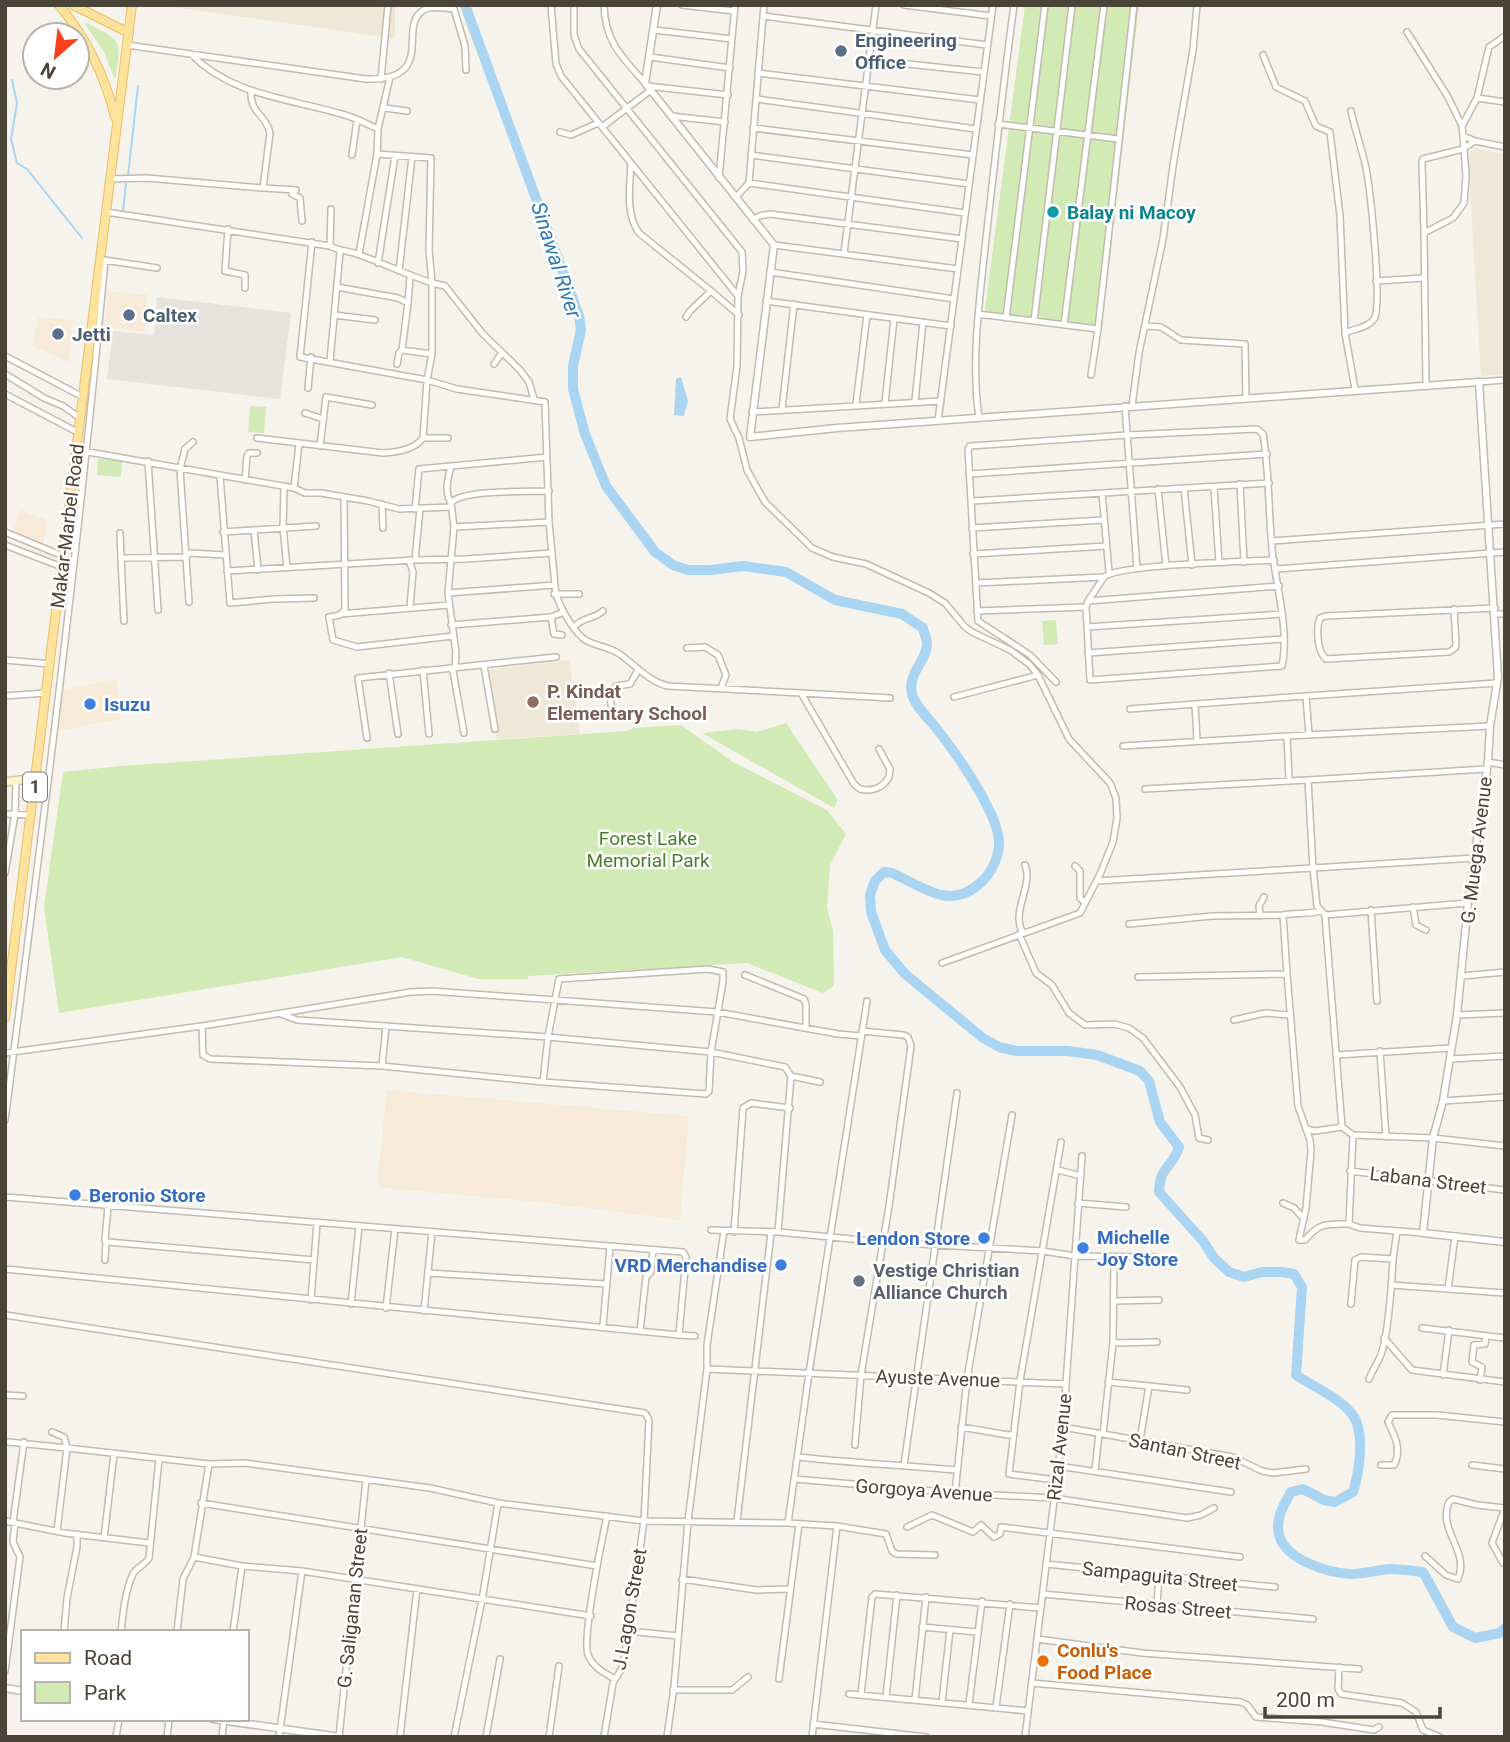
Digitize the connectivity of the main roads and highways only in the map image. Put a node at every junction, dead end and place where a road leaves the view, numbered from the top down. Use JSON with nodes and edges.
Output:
{"nodes":[{"id":1,"x":59,"y":5,"type":"edge"},
{"id":2,"x":73,"y":5,"type":"edge"},
{"id":3,"x":132,"y":5,"type":"edge"},
{"id":4,"x":129,"y":33,"type":"junction"},
{"id":5,"x":117,"y":124,"type":"junction"},
{"id":6,"x":36,"y":778,"type":"junction"},
{"id":7,"x":5,"y":782,"type":"edge"},
{"id":8,"x":6,"y":1005,"type":"edge"},
{"id":9,"x":5,"y":1018,"type":"edge"}],
"edges":[{"from":1,"to":5,"type":"main road"},
{"from":2,"to":4,"type":"main road"},
{"from":3,"to":4,"type":"main road","name":"Makar-Marbel Road"},
{"from":4,"to":5,"type":"main road","name":"Makar-Marbel Road","number":"1"},
{"from":5,"to":6,"type":"main road","name":"Makar-Marbel Road","number":"1"},
{"from":6,"to":7,"type":"main road"},
{"from":6,"to":8,"type":"main road","name":"Makar-Marbel Road","number":"1"},
{"from":8,"to":9,"type":"main road","name":"Makar-Marbel Road","number":"1"}]}
